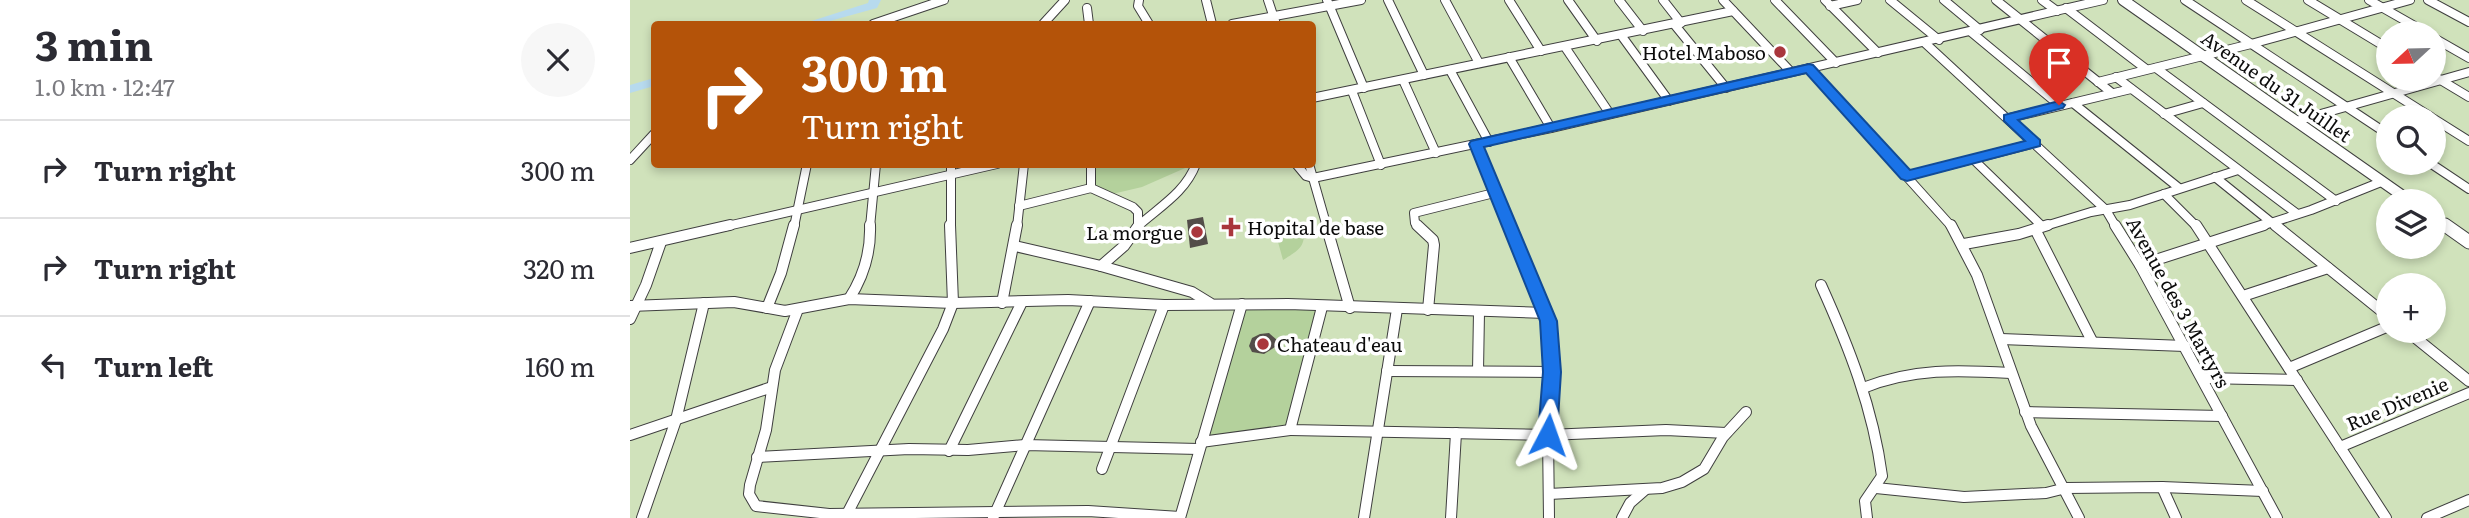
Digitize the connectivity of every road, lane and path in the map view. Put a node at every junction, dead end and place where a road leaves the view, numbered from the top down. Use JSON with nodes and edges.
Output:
{"nodes":[{"id":1,"x":944,"y":0,"type":"edge"},
{"id":2,"x":1065,"y":0,"type":"edge"},
{"id":3,"x":1139,"y":0,"type":"edge"},
{"id":4,"x":1206,"y":0,"type":"edge"},
{"id":5,"x":1268,"y":0,"type":"edge"},
{"id":6,"x":1360,"y":0,"type":"edge"},
{"id":7,"x":1388,"y":0,"type":"edge"},
{"id":8,"x":1445,"y":0,"type":"edge"},
{"id":9,"x":1509,"y":0,"type":"edge"},
{"id":10,"x":1568,"y":0,"type":"edge"},
{"id":11,"x":1619,"y":0,"type":"edge"},
{"id":12,"x":1663,"y":0,"type":"edge"},
{"id":13,"x":1723,"y":0,"type":"edge"},
{"id":14,"x":1775,"y":0,"type":"edge"},
{"id":15,"x":1857,"y":0,"type":"edge"},
{"id":16,"x":1890,"y":0,"type":"edge"},
{"id":17,"x":1944,"y":0,"type":"edge"},
{"id":18,"x":1996,"y":0,"type":"edge"},
{"id":19,"x":2042,"y":0,"type":"edge"},
{"id":20,"x":2104,"y":0,"type":"edge"},
{"id":21,"x":2123,"y":0,"type":"edge"},
{"id":22,"x":2185,"y":0,"type":"edge"},
{"id":23,"x":2246,"y":0,"type":"edge"},
{"id":24,"x":2308,"y":0,"type":"edge"},
{"id":25,"x":2369,"y":0,"type":"edge"},
{"id":26,"x":2410,"y":0,"type":"edge"},
{"id":27,"x":2428,"y":0,"type":"edge"},
{"id":28,"x":1328,"y":3,"type":"edge"},
{"id":29,"x":1827,"y":3,"type":"edge"},
{"id":30,"x":1087,"y":8,"type":"dead end"},
{"id":31,"x":2066,"y":8,"type":"junction"},
{"id":32,"x":2382,"y":8,"type":"junction"},
{"id":33,"x":1733,"y":11,"type":"junction"},
{"id":34,"x":2057,"y":11,"type":"junction"},
{"id":35,"x":2019,"y":19,"type":"junction"},
{"id":36,"x":2340,"y":20,"type":"junction"},
{"id":37,"x":882,"y":21,"type":"edge"},
{"id":38,"x":1046,"y":21,"type":"edge"},
{"id":39,"x":1089,"y":21,"type":"edge"},
{"id":40,"x":1147,"y":21,"type":"edge"},
{"id":41,"x":1211,"y":21,"type":"edge"},
{"id":42,"x":1274,"y":21,"type":"edge"},
{"id":43,"x":2405,"y":21,"type":"edge"},
{"id":44,"x":2469,"y":22,"type":"edge"},
{"id":45,"x":1677,"y":24,"type":"junction"},
{"id":46,"x":1643,"y":31,"type":"junction"},
{"id":47,"x":1975,"y":31,"type":"junction"},
{"id":48,"x":2296,"y":32,"type":"junction"},
{"id":49,"x":1620,"y":35,"type":"junction"},
{"id":50,"x":1938,"y":40,"type":"junction"},
{"id":51,"x":1597,"y":41,"type":"junction"},
{"id":52,"x":2376,"y":41,"type":"edge"},
{"id":53,"x":1924,"y":43,"type":"junction"},
{"id":54,"x":2250,"y":44,"type":"junction"},
{"id":55,"x":2446,"y":45,"type":"edge"},
{"id":56,"x":1565,"y":47,"type":"junction"},
{"id":57,"x":1541,"y":51,"type":"junction"},
{"id":58,"x":1878,"y":53,"type":"junction"},
{"id":59,"x":2203,"y":55,"type":"junction"},
{"id":60,"x":1508,"y":57,"type":"junction"},
{"id":61,"x":2469,"y":58,"type":"edge"},
{"id":62,"x":1479,"y":63,"type":"junction"},
{"id":63,"x":1836,"y":63,"type":"junction"},
{"id":64,"x":1809,"y":68,"type":"junction"},
{"id":65,"x":2151,"y":68,"type":"junction"},
{"id":66,"x":1451,"y":70,"type":"junction"},
{"id":67,"x":1791,"y":72,"type":"junction"},
{"id":68,"x":2469,"y":72,"type":"edge"},
{"id":69,"x":1424,"y":75,"type":"junction"},
{"id":70,"x":2446,"y":76,"type":"edge"},
{"id":71,"x":2116,"y":77,"type":"junction"},
{"id":72,"x":1403,"y":80,"type":"junction"},
{"id":73,"x":2098,"y":82,"type":"junction"},
{"id":74,"x":2446,"y":83,"type":"edge"},
{"id":75,"x":1364,"y":88,"type":"junction"},
{"id":76,"x":1726,"y":88,"type":"junction"},
{"id":77,"x":2132,"y":89,"type":"junction"},
{"id":78,"x":1352,"y":91,"type":"junction"},
{"id":79,"x":2401,"y":91,"type":"edge"},
{"id":80,"x":2112,"y":93,"type":"junction"},
{"id":81,"x":2393,"y":94,"type":"junction"},
{"id":82,"x":1316,"y":97,"type":"edge"},
{"id":83,"x":2469,"y":97,"type":"edge"},
{"id":84,"x":1668,"y":101,"type":"junction"},
{"id":85,"x":2073,"y":103,"type":"junction"},
{"id":86,"x":2203,"y":103,"type":"junction"},
{"id":87,"x":2059,"y":105,"type":"junction"},
{"id":88,"x":2411,"y":105,"type":"edge"},
{"id":89,"x":2346,"y":107,"type":"junction"},
{"id":90,"x":1610,"y":114,"type":"junction"},
{"id":91,"x":2164,"y":114,"type":"junction"},
{"id":92,"x":2008,"y":118,"type":"junction"},
{"id":93,"x":2296,"y":121,"type":"junction"},
{"id":94,"x":2446,"y":126,"type":"edge"},
{"id":95,"x":2376,"y":127,"type":"edge"},
{"id":96,"x":1551,"y":128,"type":"junction"},
{"id":97,"x":651,"y":140,"type":"edge"},
{"id":98,"x":2469,"y":141,"type":"edge"},
{"id":99,"x":1489,"y":142,"type":"junction"},
{"id":100,"x":2035,"y":143,"type":"junction"},
{"id":101,"x":1476,"y":144,"type":"junction"},
{"id":102,"x":1436,"y":153,"type":"junction"},
{"id":103,"x":1973,"y":159,"type":"junction"},
{"id":104,"x":630,"y":160,"type":"edge"},
{"id":105,"x":1381,"y":165,"type":"junction"},
{"id":106,"x":806,"y":168,"type":"edge"},
{"id":107,"x":876,"y":168,"type":"edge"},
{"id":108,"x":1024,"y":168,"type":"edge"},
{"id":109,"x":1091,"y":168,"type":"edge"},
{"id":110,"x":1194,"y":168,"type":"edge"},
{"id":111,"x":1299,"y":168,"type":"edge"},
{"id":112,"x":1309,"y":168,"type":"edge"},
{"id":113,"x":951,"y":169,"type":"edge"},
{"id":114,"x":2238,"y":170,"type":"junction"},
{"id":115,"x":2446,"y":174,"type":"edge"},
{"id":116,"x":1907,"y":176,"type":"junction"},
{"id":117,"x":2214,"y":177,"type":"junction"},
{"id":118,"x":1313,"y":178,"type":"junction"},
{"id":119,"x":2381,"y":182,"type":"junction"},
{"id":120,"x":1091,"y":188,"type":"junction"},
{"id":121,"x":2179,"y":188,"type":"junction"},
{"id":122,"x":2392,"y":189,"type":"edge"},
{"id":123,"x":2469,"y":189,"type":"edge"},
{"id":124,"x":875,"y":192,"type":"junction"},
{"id":125,"x":1494,"y":192,"type":"junction"},
{"id":126,"x":2164,"y":194,"type":"junction"},
{"id":127,"x":2336,"y":201,"type":"junction"},
{"id":128,"x":1019,"y":206,"type":"junction"},
{"id":129,"x":798,"y":208,"type":"junction"},
{"id":130,"x":2105,"y":210,"type":"junction"},
{"id":131,"x":2296,"y":213,"type":"junction"},
{"id":132,"x":2271,"y":223,"type":"junction"},
{"id":133,"x":1138,"y":226,"type":"junction"},
{"id":134,"x":2446,"y":226,"type":"edge"},
{"id":135,"x":2039,"y":228,"type":"junction"},
{"id":136,"x":661,"y":242,"type":"junction"},
{"id":137,"x":2469,"y":242,"type":"edge"},
{"id":138,"x":1964,"y":244,"type":"junction"},
{"id":139,"x":2210,"y":244,"type":"junction"},
{"id":140,"x":1014,"y":246,"type":"junction"},
{"id":141,"x":630,"y":248,"type":"edge"},
{"id":142,"x":1101,"y":265,"type":"junction"},
{"id":143,"x":2140,"y":265,"type":"junction"},
{"id":144,"x":2328,"y":268,"type":"junction"},
{"id":145,"x":1821,"y":285,"type":"dead end"},
{"id":146,"x":2243,"y":296,"type":"junction"},
{"id":147,"x":849,"y":299,"type":"junction"},
{"id":148,"x":1090,"y":301,"type":"junction"},
{"id":149,"x":1022,"y":302,"type":"junction"},
{"id":150,"x":704,"y":303,"type":"junction"},
{"id":151,"x":953,"y":303,"type":"junction"},
{"id":152,"x":1002,"y":303,"type":"junction"},
{"id":153,"x":1211,"y":304,"type":"junction"},
{"id":154,"x":1241,"y":304,"type":"junction"},
{"id":155,"x":1164,"y":305,"type":"junction"},
{"id":156,"x":633,"y":306,"type":"edge"},
{"id":157,"x":1322,"y":307,"type":"junction"},
{"id":158,"x":2376,"y":307,"type":"edge"},
{"id":159,"x":767,"y":308,"type":"junction"},
{"id":160,"x":1350,"y":308,"type":"junction"},
{"id":161,"x":798,"y":309,"type":"junction"},
{"id":162,"x":1397,"y":309,"type":"junction"},
{"id":163,"x":1428,"y":310,"type":"junction"},
{"id":164,"x":1479,"y":312,"type":"junction"},
{"id":165,"x":1546,"y":313,"type":"junction"},
{"id":166,"x":630,"y":318,"type":"edge"},
{"id":167,"x":2376,"y":332,"type":"edge"},
{"id":168,"x":2001,"y":339,"type":"junction"},
{"id":169,"x":2092,"y":341,"type":"junction"},
{"id":170,"x":2422,"y":343,"type":"edge"},
{"id":171,"x":2185,"y":346,"type":"junction"},
{"id":172,"x":2290,"y":368,"type":"junction"},
{"id":173,"x":1387,"y":371,"type":"junction"},
{"id":174,"x":1478,"y":372,"type":"junction"},
{"id":175,"x":1552,"y":372,"type":"junction"},
{"id":176,"x":2011,"y":373,"type":"junction"},
{"id":177,"x":2202,"y":379,"type":"junction"},
{"id":178,"x":2297,"y":380,"type":"junction"},
{"id":179,"x":2469,"y":381,"type":"edge"},
{"id":180,"x":772,"y":387,"type":"junction"},
{"id":181,"x":1863,"y":388,"type":"junction"},
{"id":182,"x":2464,"y":394,"type":"edge"},
{"id":183,"x":2469,"y":404,"type":"edge"},
{"id":184,"x":1746,"y":412,"type":"dead end"},
{"id":185,"x":2025,"y":412,"type":"junction"},
{"id":186,"x":2222,"y":416,"type":"junction"},
{"id":187,"x":676,"y":419,"type":"junction"},
{"id":188,"x":1290,"y":430,"type":"junction"},
{"id":189,"x":1378,"y":433,"type":"junction"},
{"id":190,"x":1456,"y":433,"type":"junction"},
{"id":191,"x":1726,"y":433,"type":"junction"},
{"id":192,"x":630,"y":435,"type":"edge"},
{"id":193,"x":1548,"y":435,"type":"junction"},
{"id":194,"x":1025,"y":445,"type":"junction"},
{"id":195,"x":1111,"y":445,"type":"junction"},
{"id":196,"x":1200,"y":445,"type":"junction"},
{"id":197,"x":2340,"y":447,"type":"junction"},
{"id":198,"x":949,"y":451,"type":"junction"},
{"id":199,"x":880,"y":452,"type":"junction"},
{"id":200,"x":757,"y":457,"type":"junction"},
{"id":201,"x":1102,"y":468,"type":"dead end"},
{"id":202,"x":2162,"y":487,"type":"junction"},
{"id":203,"x":1646,"y":488,"type":"junction"},
{"id":204,"x":1876,"y":488,"type":"junction"},
{"id":205,"x":2066,"y":488,"type":"junction"},
{"id":206,"x":2263,"y":491,"type":"junction"},
{"id":207,"x":1549,"y":494,"type":"junction"},
{"id":208,"x":2469,"y":500,"type":"edge"},
{"id":209,"x":847,"y":514,"type":"junction"},
{"id":210,"x":995,"y":514,"type":"edge"},
{"id":211,"x":817,"y":516,"type":"edge"},
{"id":212,"x":1180,"y":517,"type":"edge"},
{"id":213,"x":642,"y":518,"type":"edge"},
{"id":214,"x":1364,"y":518,"type":"edge"},
{"id":215,"x":1451,"y":518,"type":"edge"},
{"id":216,"x":1549,"y":518,"type":"edge"},
{"id":217,"x":1622,"y":518,"type":"edge"},
{"id":218,"x":1867,"y":518,"type":"edge"},
{"id":219,"x":2079,"y":518,"type":"edge"},
{"id":220,"x":2176,"y":518,"type":"edge"},
{"id":221,"x":2277,"y":518,"type":"edge"},
{"id":222,"x":2386,"y":518,"type":"edge"},
{"id":223,"x":2427,"y":518,"type":"edge"}],
"edges":[{"from":1,"to":37,"type":"street"},
{"from":2,"to":38,"type":"street"},
{"from":3,"to":40,"type":"street"},
{"from":4,"to":41,"type":"street"},
{"from":5,"to":42,"type":"street"},
{"from":6,"to":28,"type":"street"},
{"from":7,"to":69,"type":"street"},
{"from":8,"to":62,"type":"street"},
{"from":9,"to":57,"type":"street"},
{"from":10,"to":51,"type":"street"},
{"from":11,"to":46,"type":"street"},
{"from":12,"to":45,"type":"street"},
{"from":13,"to":33,"type":"street"},
{"from":14,"to":63,"type":"street"},
{"from":15,"to":29,"type":"street"},
{"from":16,"to":50,"type":"street"},
{"from":17,"to":47,"type":"street"},
{"from":18,"to":35,"type":"street"},
{"from":19,"to":34,"type":"street"},
{"from":20,"to":31,"type":"street"},
{"from":21,"to":59,"type":"street","name":"Avenue du 31 Juillet"},
{"from":22,"to":54,"type":"street"},
{"from":23,"to":48,"type":"street"},
{"from":24,"to":36,"type":"street"},
{"from":25,"to":32,"type":"street"},
{"from":26,"to":32,"type":"street"},
{"from":27,"to":44,"type":"street"},
{"from":28,"to":42,"type":"street"},
{"from":28,"to":75,"type":"street"},
{"from":29,"to":58,"type":"street"},
{"from":30,"to":39,"type":"street"},
{"from":31,"to":34,"type":"street"},
{"from":31,"to":65,"type":"street"},
{"from":32,"to":36,"type":"street"},
{"from":32,"to":43,"type":"street"},
{"from":33,"to":45,"type":"street"},
{"from":33,"to":67,"type":"street"},
{"from":34,"to":35,"type":"street"},
{"from":35,"to":47,"type":"street"},
{"from":35,"to":73,"type":"street"},
{"from":36,"to":48,"type":"street"},
{"from":36,"to":52,"type":"street"},
{"from":45,"to":46,"type":"street"},
{"from":45,"to":76,"type":"street"},
{"from":46,"to":49,"type":"street"},
{"from":47,"to":50,"type":"street"},
{"from":47,"to":87,"type":"street"},
{"from":48,"to":54,"type":"street"},
{"from":48,"to":81,"type":"street"},
{"from":49,"to":51,"type":"street"},
{"from":49,"to":84,"type":"street"},
{"from":50,"to":53,"type":"street"},
{"from":51,"to":56,"type":"street"},
{"from":53,"to":58,"type":"street"},
{"from":53,"to":92,"type":"street","name":"Avenue des 3 Martyrs"},
{"from":54,"to":59,"type":"street"},
{"from":54,"to":89,"type":"street"},
{"from":55,"to":61,"type":"street"},
{"from":56,"to":57,"type":"street"},
{"from":56,"to":90,"type":"street"},
{"from":57,"to":60,"type":"street"},
{"from":58,"to":63,"type":"street"},
{"from":59,"to":65,"type":"street"},
{"from":59,"to":93,"type":"street","name":"Avenue du 31 Juillet"},
{"from":60,"to":62,"type":"street"},
{"from":60,"to":96,"type":"street"},
{"from":62,"to":66,"type":"street"},
{"from":63,"to":64,"type":"street"},
{"from":64,"to":67,"type":"street"},
{"from":64,"to":116,"type":"street"},
{"from":65,"to":71,"type":"street"},
{"from":65,"to":86,"type":"street"},
{"from":66,"to":69,"type":"street"},
{"from":66,"to":99,"type":"street"},
{"from":67,"to":76,"type":"street"},
{"from":68,"to":70,"type":"street"},
{"from":69,"to":72,"type":"street"},
{"from":71,"to":73,"type":"street"},
{"from":71,"to":77,"type":"street"},
{"from":72,"to":75,"type":"street"},
{"from":72,"to":102,"type":"street"},
{"from":73,"to":80,"type":"street"},
{"from":74,"to":83,"type":"street"},
{"from":75,"to":78,"type":"street"},
{"from":76,"to":84,"type":"street"},
{"from":77,"to":80,"type":"street"},
{"from":77,"to":91,"type":"street"},
{"from":78,"to":82,"type":"street"},
{"from":78,"to":105,"type":"street"},
{"from":79,"to":81,"type":"street"},
{"from":80,"to":85,"type":"street"},
{"from":81,"to":88,"type":"street"},
{"from":81,"to":89,"type":"street"},
{"from":84,"to":90,"type":"street"},
{"from":85,"to":87,"type":"street"},
{"from":85,"to":121,"type":"street"},
{"from":86,"to":91,"type":"street"},
{"from":86,"to":127,"type":"street"},
{"from":87,"to":92,"type":"street"},
{"from":89,"to":93,"type":"street"},
{"from":89,"to":95,"type":"street"},
{"from":90,"to":96,"type":"street"},
{"from":91,"to":114,"type":"street"},
{"from":92,"to":100,"type":"street","name":"Avenue des 3 Martyrs"},
{"from":93,"to":119,"type":"street","name":"Avenue du 31 Juillet"},
{"from":94,"to":98,"type":"street"},
{"from":96,"to":99,"type":"street"},
{"from":97,"to":104,"type":"street"},
{"from":99,"to":101,"type":"street"},
{"from":100,"to":103,"type":"street"},
{"from":100,"to":130,"type":"street","name":"Avenue des 3 Martyrs"},
{"from":101,"to":102,"type":"street"},
{"from":101,"to":125,"type":"street"},
{"from":102,"to":105,"type":"street"},
{"from":103,"to":116,"type":"street"},
{"from":103,"to":135,"type":"street"},
{"from":105,"to":118,"type":"street"},
{"from":106,"to":129,"type":"street"},
{"from":107,"to":124,"type":"street"},
{"from":108,"to":128,"type":"street"},
{"from":109,"to":120,"type":"street"},
{"from":110,"to":133,"type":"street"},
{"from":111,"to":118,"type":"street"},
{"from":112,"to":118,"type":"street"},
{"from":113,"to":124,"type":"street"},
{"from":113,"to":151,"type":"street"},
{"from":114,"to":117,"type":"street"},
{"from":114,"to":131,"type":"street"},
{"from":115,"to":123,"type":"street"},
{"from":116,"to":138,"type":"street"},
{"from":117,"to":121,"type":"street"},
{"from":117,"to":132,"type":"street"},
{"from":118,"to":160,"type":"street"},
{"from":119,"to":122,"type":"street","name":"Avenue du 31 Juillet"},
{"from":119,"to":127,"type":"street"},
{"from":120,"to":128,"type":"street"},
{"from":120,"to":133,"type":"street"},
{"from":121,"to":126,"type":"street"},
{"from":124,"to":129,"type":"street"},
{"from":124,"to":147,"type":"street"},
{"from":125,"to":163,"type":"street"},
{"from":125,"to":165,"type":"street"},
{"from":126,"to":130,"type":"street"},
{"from":126,"to":139,"type":"street"},
{"from":127,"to":131,"type":"street"},
{"from":128,"to":140,"type":"street"},
{"from":129,"to":136,"type":"street"},
{"from":129,"to":159,"type":"street"},
{"from":130,"to":135,"type":"street"},
{"from":130,"to":143,"type":"street","name":"Avenue des 3 Martyrs"},
{"from":131,"to":132,"type":"street"},
{"from":132,"to":139,"type":"street"},
{"from":132,"to":144,"type":"street"},
{"from":133,"to":142,"type":"street"},
{"from":134,"to":137,"type":"street"},
{"from":135,"to":138,"type":"street"},
{"from":135,"to":169,"type":"street"},
{"from":136,"to":141,"type":"street"},
{"from":136,"to":156,"type":"street"},
{"from":138,"to":168,"type":"street"},
{"from":139,"to":143,"type":"street"},
{"from":139,"to":146,"type":"street"},
{"from":140,"to":142,"type":"street"},
{"from":140,"to":152,"type":"street"},
{"from":142,"to":153,"type":"street"},
{"from":143,"to":171,"type":"street","name":"Avenue des 3 Martyrs"},
{"from":144,"to":146,"type":"street"},
{"from":144,"to":158,"type":"street"},
{"from":145,"to":181,"type":"street"},
{"from":146,"to":172,"type":"street"},
{"from":147,"to":151,"type":"street"},
{"from":147,"to":161,"type":"street"},
{"from":148,"to":149,"type":"street"},
{"from":148,"to":155,"type":"street"},
{"from":148,"to":194,"type":"street"},
{"from":149,"to":152,"type":"street"},
{"from":149,"to":198,"type":"street"},
{"from":150,"to":156,"type":"street"},
{"from":150,"to":159,"type":"street"},
{"from":150,"to":187,"type":"street"},
{"from":151,"to":152,"type":"street"},
{"from":151,"to":199,"type":"street"},
{"from":153,"to":154,"type":"street"},
{"from":153,"to":155,"type":"street"},
{"from":154,"to":157,"type":"street"},
{"from":154,"to":196,"type":"street"},
{"from":155,"to":195,"type":"street"},
{"from":156,"to":166,"type":"street"},
{"from":157,"to":160,"type":"street"},
{"from":157,"to":188,"type":"street"},
{"from":159,"to":161,"type":"street"},
{"from":160,"to":162,"type":"street"},
{"from":161,"to":180,"type":"street"},
{"from":162,"to":163,"type":"street"},
{"from":162,"to":173,"type":"street"},
{"from":163,"to":164,"type":"street"},
{"from":164,"to":165,"type":"street"},
{"from":164,"to":174,"type":"street"},
{"from":165,"to":175,"type":"street"},
{"from":167,"to":172,"type":"street"},
{"from":168,"to":169,"type":"street"},
{"from":168,"to":176,"type":"street"},
{"from":169,"to":171,"type":"street"},
{"from":170,"to":179,"type":"street"},
{"from":171,"to":177,"type":"street","name":"Avenue des 3 Martyrs"},
{"from":172,"to":178,"type":"street"},
{"from":173,"to":174,"type":"street"},
{"from":173,"to":189,"type":"street"},
{"from":174,"to":175,"type":"street"},
{"from":175,"to":193,"type":"street"},
{"from":176,"to":181,"type":"street"},
{"from":176,"to":185,"type":"street"},
{"from":177,"to":178,"type":"street"},
{"from":177,"to":186,"type":"street","name":"Avenue des 3 Martyrs"},
{"from":178,"to":197,"type":"street"},
{"from":180,"to":187,"type":"street"},
{"from":180,"to":200,"type":"street"},
{"from":181,"to":204,"type":"street"},
{"from":182,"to":183,"type":"street"},
{"from":182,"to":197,"type":"street","name":"Rue Divenie"},
{"from":184,"to":191,"type":"street"},
{"from":185,"to":186,"type":"street"},
{"from":185,"to":205,"type":"street"},
{"from":186,"to":206,"type":"street","name":"Avenue des 3 Martyrs"},
{"from":187,"to":192,"type":"street"},
{"from":187,"to":213,"type":"street"},
{"from":188,"to":189,"type":"street"},
{"from":188,"to":196,"type":"street"},
{"from":189,"to":190,"type":"street"},
{"from":189,"to":214,"type":"street"},
{"from":190,"to":193,"type":"street"},
{"from":190,"to":215,"type":"street"},
{"from":191,"to":193,"type":"street"},
{"from":191,"to":203,"type":"street"},
{"from":193,"to":207,"type":"street"},
{"from":194,"to":195,"type":"street"},
{"from":194,"to":198,"type":"street"},
{"from":194,"to":210,"type":"street"},
{"from":195,"to":196,"type":"street"},
{"from":195,"to":201,"type":"street"},
{"from":196,"to":212,"type":"street"},
{"from":197,"to":222,"type":"street"},
{"from":198,"to":199,"type":"street"},
{"from":199,"to":200,"type":"street"},
{"from":199,"to":209,"type":"street"},
{"from":200,"to":211,"type":"street"},
{"from":202,"to":205,"type":"street"},
{"from":202,"to":206,"type":"street"},
{"from":202,"to":220,"type":"street"},
{"from":203,"to":207,"type":"street"},
{"from":203,"to":217,"type":"street"},
{"from":204,"to":205,"type":"street"},
{"from":204,"to":218,"type":"street"},
{"from":205,"to":219,"type":"street"},
{"from":206,"to":221,"type":"street","name":"Avenue des 3 Martyrs"},
{"from":207,"to":216,"type":"street"},
{"from":208,"to":223,"type":"street"},
{"from":209,"to":210,"type":"street"},
{"from":209,"to":211,"type":"street"},
{"from":210,"to":212,"type":"street"}]}
